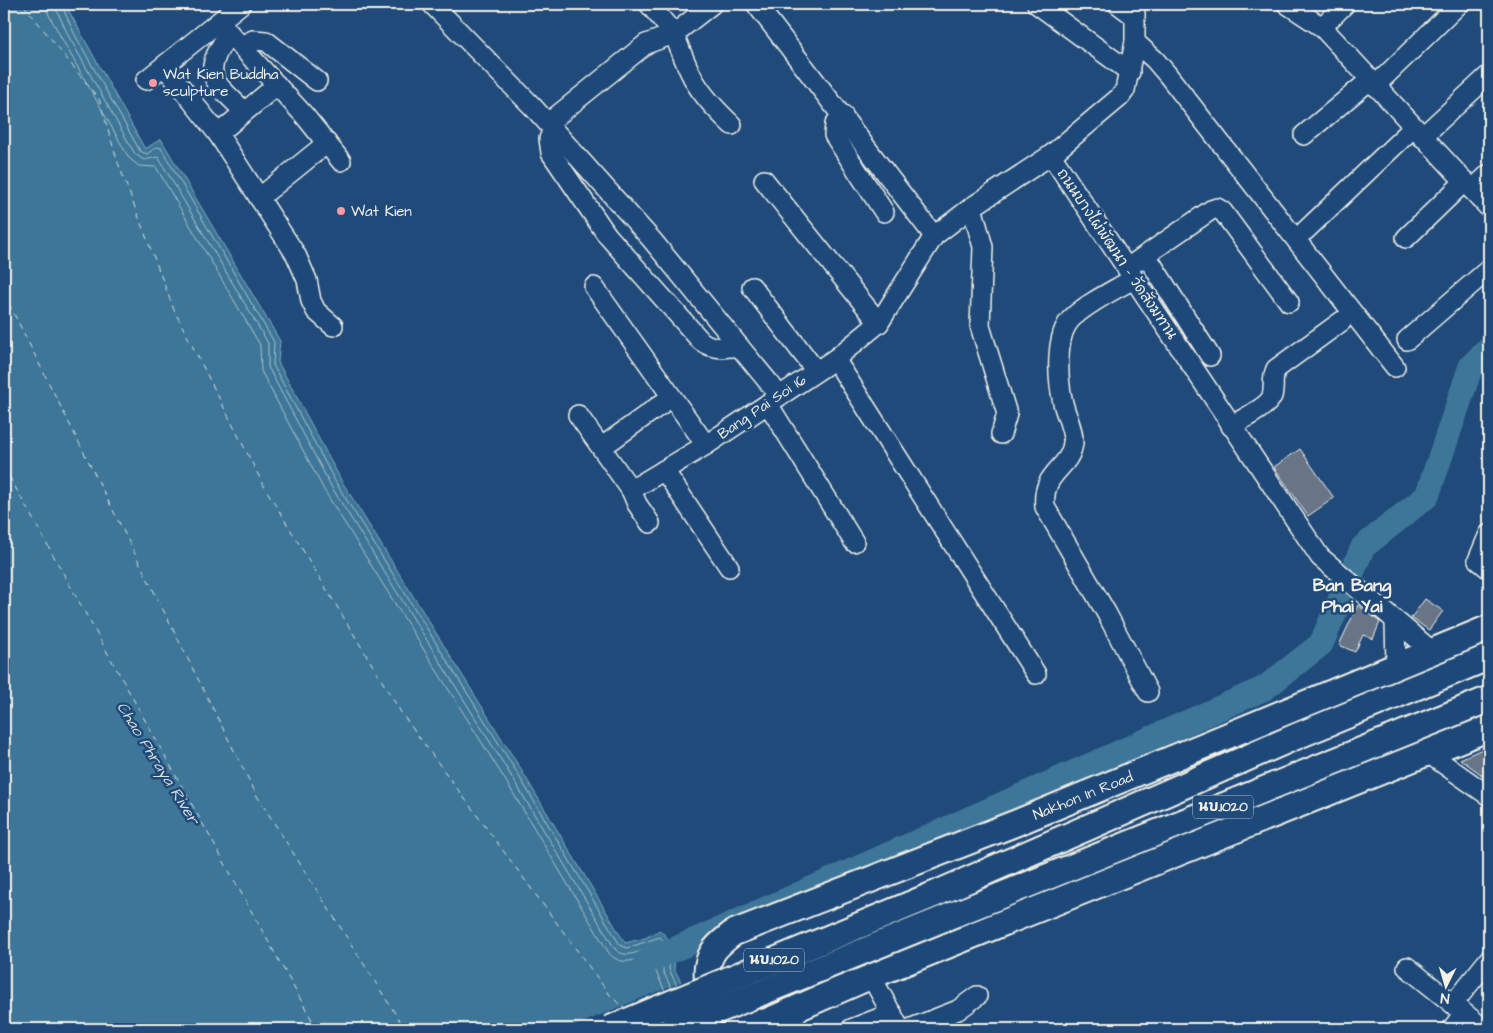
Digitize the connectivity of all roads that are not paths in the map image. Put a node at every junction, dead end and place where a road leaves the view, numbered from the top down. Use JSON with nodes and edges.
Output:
{"nodes":[{"id":1,"x":241,"y":4,"type":"edge"},
{"id":2,"x":432,"y":4,"type":"edge"},
{"id":3,"x":649,"y":4,"type":"edge"},
{"id":4,"x":712,"y":4,"type":"edge"},
{"id":5,"x":756,"y":4,"type":"edge"},
{"id":6,"x":1037,"y":4,"type":"edge"},
{"id":7,"x":1118,"y":4,"type":"edge"},
{"id":8,"x":1287,"y":4,"type":"edge"},
{"id":9,"x":1345,"y":4,"type":"edge"},
{"id":10,"x":1459,"y":4,"type":"edge"},
{"id":11,"x":1135,"y":10,"type":"edge"},
{"id":12,"x":225,"y":24,"type":"edge"},
{"id":13,"x":1322,"y":26,"type":"junction"},
{"id":14,"x":674,"y":34,"type":"junction"},
{"id":15,"x":1135,"y":42,"type":"junction"},
{"id":16,"x":165,"y":67,"type":"junction"},
{"id":17,"x":1130,"y":72,"type":"junction"},
{"id":18,"x":1489,"y":75,"type":"edge"},
{"id":19,"x":146,"y":80,"type":"dead end"},
{"id":20,"x":317,"y":81,"type":"dead end"},
{"id":21,"x":1373,"y":83,"type":"junction"},
{"id":22,"x":277,"y":85,"type":"junction"},
{"id":23,"x":244,"y":111,"type":"junction"},
{"id":24,"x":843,"y":115,"type":"junction"},
{"id":25,"x":732,"y":125,"type":"dead end"},
{"id":26,"x":550,"y":126,"type":"junction"},
{"id":27,"x":1418,"y":132,"type":"junction"},
{"id":28,"x":218,"y":134,"type":"junction"},
{"id":29,"x":1304,"y":135,"type":"dead end"},
{"id":30,"x":327,"y":143,"type":"junction"},
{"id":31,"x":1051,"y":155,"type":"junction"},
{"id":32,"x":341,"y":161,"type":"dead end"},
{"id":33,"x":570,"y":163,"type":"junction"},
{"id":34,"x":1489,"y":174,"type":"edge"},
{"id":35,"x":764,"y":180,"type":"dead end"},
{"id":36,"x":1468,"y":185,"type":"junction"},
{"id":37,"x":259,"y":198,"type":"junction"},
{"id":38,"x":972,"y":206,"type":"junction"},
{"id":39,"x":1489,"y":208,"type":"edge"},
{"id":40,"x":627,"y":212,"type":"junction"},
{"id":41,"x":884,"y":212,"type":"dead end"},
{"id":42,"x":1305,"y":231,"type":"dead end"},
{"id":43,"x":607,"y":234,"type":"junction"},
{"id":44,"x":934,"y":236,"type":"junction"},
{"id":45,"x":1406,"y":238,"type":"dead end"},
{"id":46,"x":1146,"y":255,"type":"junction"},
{"id":47,"x":1489,"y":269,"type":"edge"},
{"id":48,"x":1130,"y":274,"type":"junction"},
{"id":49,"x":682,"y":276,"type":"junction"},
{"id":50,"x":594,"y":286,"type":"dead end"},
{"id":51,"x":752,"y":287,"type":"dead end"},
{"id":52,"x":659,"y":294,"type":"junction"},
{"id":53,"x":1290,"y":302,"type":"dead end"},
{"id":54,"x":1342,"y":321,"type":"dead end"},
{"id":55,"x":879,"y":323,"type":"junction"},
{"id":56,"x":333,"y":326,"type":"dead end"},
{"id":57,"x":1407,"y":340,"type":"dead end"},
{"id":58,"x":739,"y":346,"type":"junction"},
{"id":59,"x":1210,"y":356,"type":"dead end"},
{"id":60,"x":835,"y":359,"type":"junction"},
{"id":61,"x":1395,"y":367,"type":"dead end"},
{"id":62,"x":816,"y":371,"type":"junction"},
{"id":63,"x":773,"y":399,"type":"junction"},
{"id":64,"x":663,"y":403,"type":"dead end"},
{"id":65,"x":578,"y":415,"type":"dead end"},
{"id":66,"x":1231,"y":426,"type":"junction"},
{"id":67,"x":1001,"y":434,"type":"dead end"},
{"id":68,"x":706,"y":445,"type":"junction"},
{"id":69,"x":602,"y":447,"type":"junction"},
{"id":70,"x":664,"y":470,"type":"junction"},
{"id":71,"x":631,"y":490,"type":"junction"},
{"id":72,"x":650,"y":523,"type":"dead end"},
{"id":73,"x":1489,"y":534,"type":"edge"},
{"id":74,"x":854,"y":542,"type":"dead end"},
{"id":75,"x":730,"y":567,"type":"dead end"},
{"id":76,"x":1489,"y":569,"type":"edge"},
{"id":77,"x":1395,"y":622,"type":"junction"},
{"id":78,"x":1489,"y":628,"type":"edge"},
{"id":79,"x":1433,"y":652,"type":"junction"},
{"id":80,"x":1489,"y":657,"type":"edge"},
{"id":81,"x":1396,"y":668,"type":"junction"},
{"id":82,"x":1036,"y":674,"type":"dead end"},
{"id":83,"x":1370,"y":679,"type":"junction"},
{"id":84,"x":1148,"y":692,"type":"dead end"},
{"id":85,"x":1489,"y":699,"type":"edge"},
{"id":86,"x":1489,"y":728,"type":"edge"},
{"id":87,"x":1297,"y":736,"type":"junction"},
{"id":88,"x":1428,"y":753,"type":"junction"},
{"id":89,"x":1489,"y":796,"type":"edge"},
{"id":90,"x":1489,"y":959,"type":"edge"},
{"id":91,"x":1407,"y":967,"type":"dead end"},
{"id":92,"x":871,"y":976,"type":"junction"},
{"id":93,"x":977,"y":996,"type":"dead end"},
{"id":94,"x":1459,"y":1008,"type":"junction"},
{"id":95,"x":794,"y":1021,"type":"edge"},
{"id":96,"x":896,"y":1021,"type":"edge"},
{"id":97,"x":767,"y":1026,"type":"edge"},
{"id":98,"x":609,"y":1029,"type":"edge"},
{"id":99,"x":672,"y":1029,"type":"edge"},
{"id":100,"x":852,"y":1029,"type":"edge"},
{"id":101,"x":909,"y":1029,"type":"edge"},
{"id":102,"x":1452,"y":1029,"type":"edge"},
{"id":103,"x":1484,"y":1029,"type":"edge"}],
"edges":[{"from":1,"to":12,"type":"street"},
{"from":2,"to":26,"type":"street"},
{"from":3,"to":14,"type":"street"},
{"from":4,"to":14,"type":"street"},
{"from":5,"to":24,"type":"street"},
{"from":6,"to":17,"type":"street"},
{"from":7,"to":11,"type":"street"},
{"from":8,"to":13,"type":"street"},
{"from":9,"to":13,"type":"street"},
{"from":10,"to":21,"type":"street"},
{"from":11,"to":15,"type":"street"},
{"from":12,"to":16,"type":"street"},
{"from":12,"to":20,"type":"street"},
{"from":12,"to":22,"type":"street"},
{"from":12,"to":23,"type":"street"},
{"from":13,"to":21,"type":"street"},
{"from":14,"to":25,"type":"street"},
{"from":14,"to":26,"type":"street"},
{"from":15,"to":17,"type":"street"},
{"from":15,"to":61,"type":"street"},
{"from":16,"to":19,"type":"street"},
{"from":16,"to":28,"type":"street"},
{"from":17,"to":31,"type":"street"},
{"from":18,"to":27,"type":"street"},
{"from":21,"to":27,"type":"street"},
{"from":21,"to":29,"type":"street"},
{"from":22,"to":23,"type":"street"},
{"from":22,"to":30,"type":"street"},
{"from":23,"to":28,"type":"street"},
{"from":24,"to":41,"type":"street"},
{"from":24,"to":44,"type":"street"},
{"from":26,"to":33,"type":"street"},
{"from":27,"to":36,"type":"street"},
{"from":27,"to":42,"type":"street"},
{"from":28,"to":37,"type":"street"},
{"from":30,"to":32,"type":"street"},
{"from":30,"to":37,"type":"street"},
{"from":31,"to":38,"type":"street","name":"ถนนบางไผ่พัฒนา – วัดสังฆทาน"},
{"from":31,"to":48,"type":"street","name":"ถนนบางไผ่พัฒนา – วัดสังฆทาน"},
{"from":33,"to":40,"type":"street"},
{"from":33,"to":43,"type":"street"},
{"from":34,"to":36,"type":"street"},
{"from":35,"to":55,"type":"street"},
{"from":36,"to":39,"type":"street"},
{"from":36,"to":45,"type":"street"},
{"from":37,"to":56,"type":"street"},
{"from":38,"to":44,"type":"street","name":"ถนนบางไผ่พัฒนา – วัดสังฆทาน"},
{"from":38,"to":67,"type":"street"},
{"from":40,"to":43,"type":"street"},
{"from":40,"to":49,"type":"street"},
{"from":43,"to":52,"type":"street"},
{"from":44,"to":55,"type":"street","name":"Bang Pai Soi 16"},
{"from":46,"to":48,"type":"street"},
{"from":46,"to":53,"type":"street"},
{"from":46,"to":59,"type":"street"},
{"from":47,"to":57,"type":"street"},
{"from":48,"to":66,"type":"street","name":"ถนนบางไผ่พัฒนา – วัดสังฆทาน"},
{"from":48,"to":84,"type":"street"},
{"from":49,"to":52,"type":"street"},
{"from":49,"to":58,"type":"street"},
{"from":50,"to":68,"type":"street"},
{"from":51,"to":62,"type":"street"},
{"from":52,"to":58,"type":"street"},
{"from":54,"to":66,"type":"street"},
{"from":55,"to":60,"type":"street","name":"Bang Pai Soi 16"},
{"from":58,"to":63,"type":"street"},
{"from":60,"to":62,"type":"street","name":"Bang Pai Soi 16"},
{"from":60,"to":82,"type":"street"},
{"from":62,"to":63,"type":"street","name":"Bang Pai Soi 16"},
{"from":63,"to":68,"type":"street","name":"Bang Pai Soi 16"},
{"from":63,"to":74,"type":"street"},
{"from":64,"to":69,"type":"street"},
{"from":65,"to":69,"type":"street"},
{"from":66,"to":77,"type":"street","name":"ถนนบางไผ่พัฒนา – วัดสังฆทาน"},
{"from":68,"to":70,"type":"street","name":"Bang Pai Soi 16"},
{"from":69,"to":71,"type":"street"},
{"from":70,"to":71,"type":"street","name":"Bang Pai Soi 16"},
{"from":70,"to":75,"type":"street"},
{"from":71,"to":72,"type":"street"},
{"from":73,"to":76,"type":"street"},
{"from":77,"to":79,"type":"street","name":"ถนนบางไผ่พัฒนา – วัดสังฆทาน"},
{"from":77,"to":81,"type":"street"},
{"from":78,"to":79,"type":"main road","name":"Nakhon In Road","number":"นบ.1020"},
{"from":79,"to":81,"type":"main road","name":"Nakhon In Road","number":"นบ.1020"},
{"from":80,"to":87,"type":"main road","name":"Nakhon In Road","number":"นบ.1020"},
{"from":81,"to":83,"type":"main road","name":"Nakhon In Road","number":"นบ.1020"},
{"from":83,"to":87,"type":"main road"},
{"from":83,"to":97,"type":"main road","name":"Nakhon In Road","number":"นบ.1020"},
{"from":85,"to":99,"type":"main road","number":"นบ.1020","bridge":true},
{"from":86,"to":88,"type":"main road","name":"Nakhon In Road","number":"นบ.1020"},
{"from":87,"to":98,"type":"main road","name":"Nakhon In Road","number":"นบ.1020","bridge":true},
{"from":88,"to":89,"type":"street"},
{"from":88,"to":92,"type":"main road","name":"Nakhon In Road","number":"นบ.1020"},
{"from":90,"to":94,"type":"street"},
{"from":91,"to":94,"type":"street"},
{"from":92,"to":95,"type":"main road","name":"Nakhon In Road","number":"นบ.1020"},
{"from":92,"to":96,"type":"street"},
{"from":93,"to":101,"type":"street"},
{"from":94,"to":102,"type":"street"},
{"from":94,"to":103,"type":"street"},
{"from":95,"to":97,"type":"main road","name":"Nakhon In Road","number":"นบ.1020"},
{"from":96,"to":100,"type":"street"}]}
